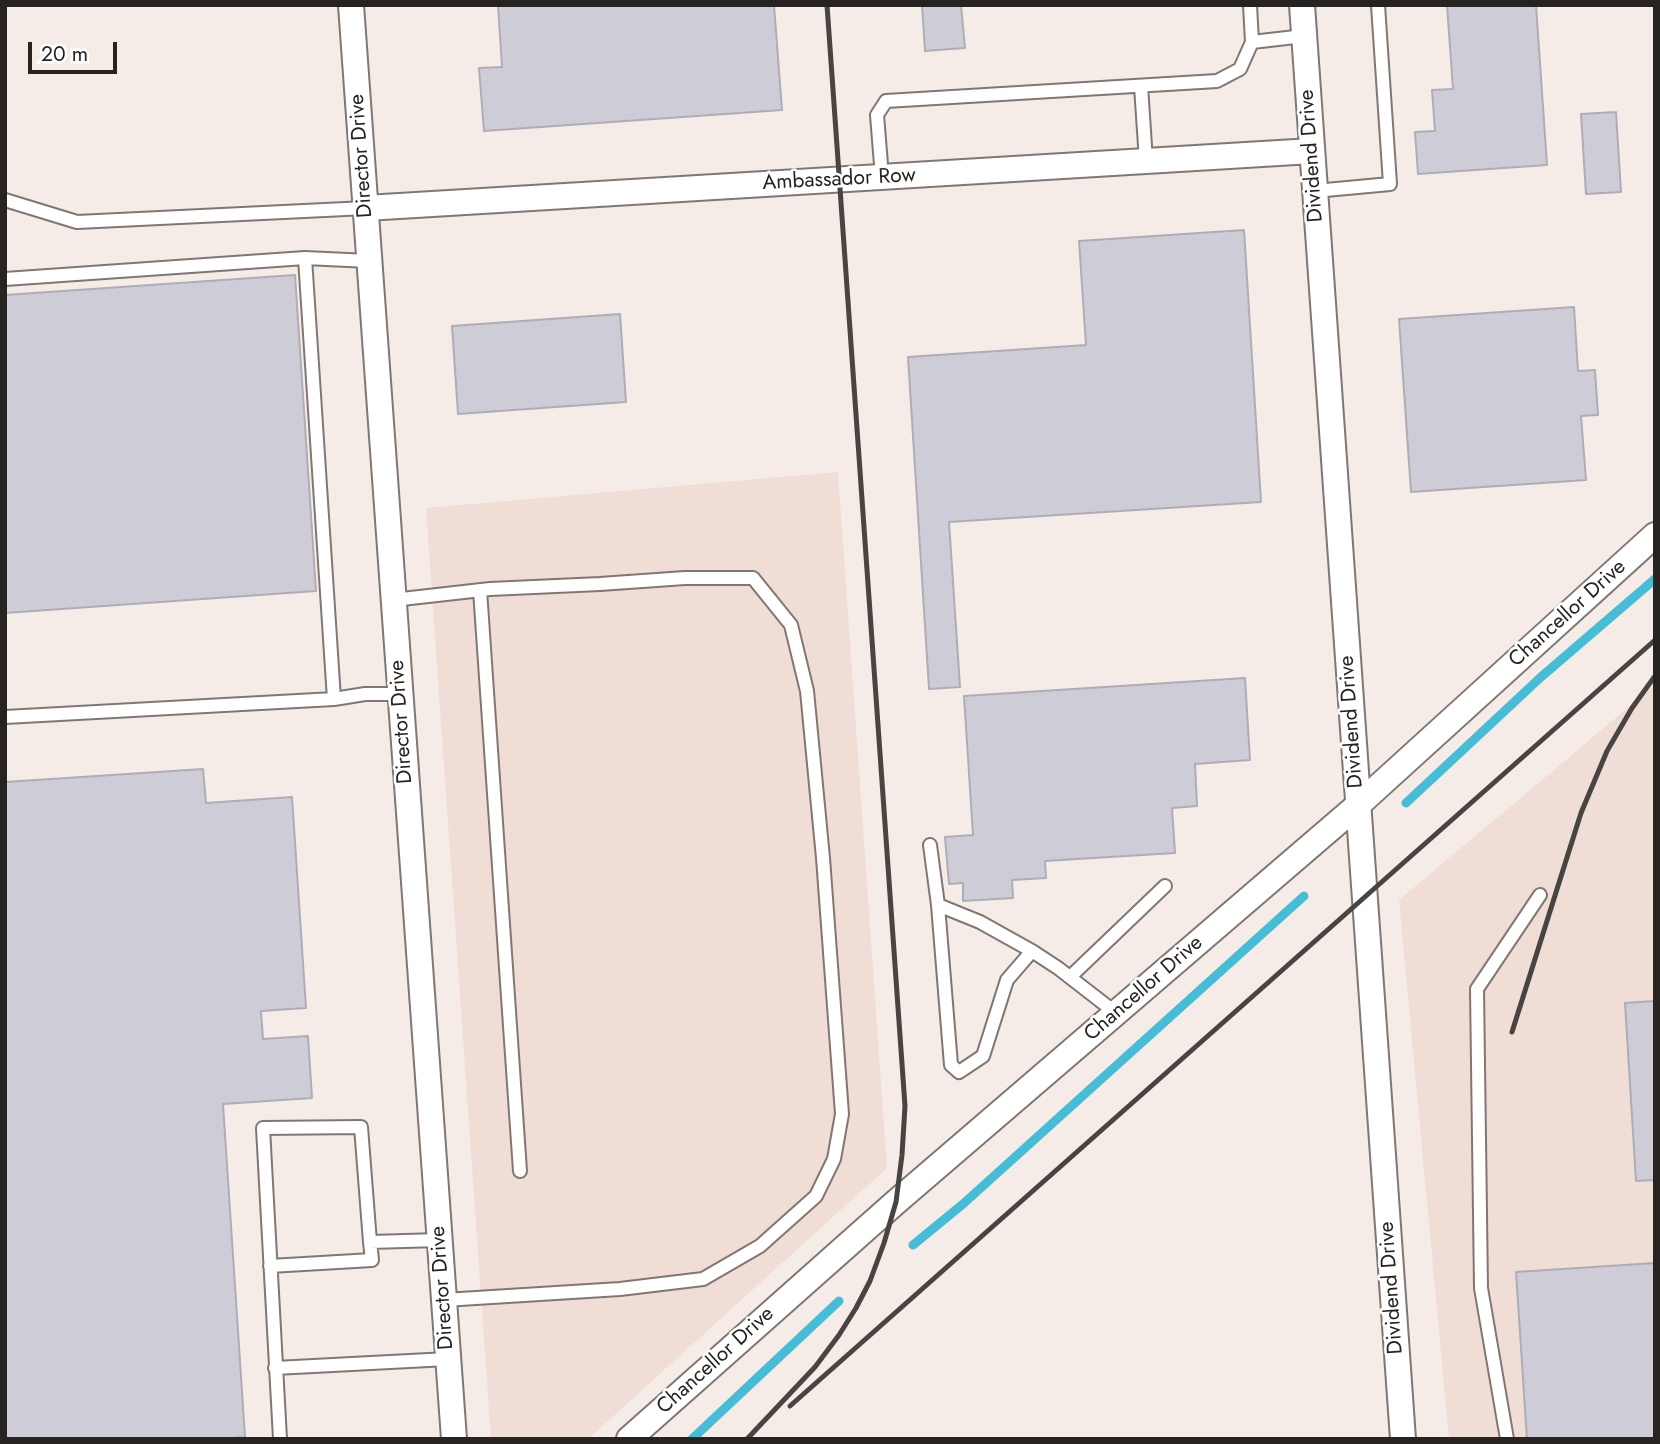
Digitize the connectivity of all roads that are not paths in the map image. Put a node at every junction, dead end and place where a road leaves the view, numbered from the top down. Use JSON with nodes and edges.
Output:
{"nodes":[{"id":1,"x":351,"y":5,"type":"edge"},
{"id":2,"x":1250,"y":5,"type":"edge"},
{"id":3,"x":1302,"y":5,"type":"edge"},
{"id":4,"x":1378,"y":5,"type":"edge"},
{"id":5,"x":1304,"y":36,"type":"junction"},
{"id":6,"x":1252,"y":42,"type":"junction"},
{"id":7,"x":1141,"y":86,"type":"junction"},
{"id":8,"x":1312,"y":151,"type":"junction"},
{"id":9,"x":1146,"y":161,"type":"junction"},
{"id":10,"x":882,"y":177,"type":"junction"},
{"id":11,"x":1315,"y":191,"type":"junction"},
{"id":12,"x":5,"y":200,"type":"edge"},
{"id":13,"x":366,"y":208,"type":"junction"},
{"id":14,"x":305,"y":258,"type":"junction"},
{"id":15,"x":369,"y":261,"type":"junction"},
{"id":16,"x":5,"y":279,"type":"edge"},
{"id":17,"x":1655,"y":535,"type":"edge"},
{"id":18,"x":480,"y":590,"type":"junction"},
{"id":19,"x":393,"y":600,"type":"junction"},
{"id":20,"x":400,"y":694,"type":"junction"},
{"id":21,"x":334,"y":699,"type":"junction"},
{"id":22,"x":5,"y":717,"type":"edge"},
{"id":23,"x":1358,"y":805,"type":"junction"},
{"id":24,"x":930,"y":845,"type":"dead end"},
{"id":25,"x":1165,"y":886,"type":"dead end"},
{"id":26,"x":1540,"y":895,"type":"dead end"},
{"id":27,"x":938,"y":905,"type":"junction"},
{"id":28,"x":1032,"y":951,"type":"junction"},
{"id":29,"x":1070,"y":977,"type":"junction"},
{"id":30,"x":1116,"y":1013,"type":"junction"},
{"id":31,"x":520,"y":1171,"type":"dead end"},
{"id":32,"x":440,"y":1240,"type":"junction"},
{"id":33,"x":370,"y":1242,"type":"junction"},
{"id":34,"x":270,"y":1266,"type":"junction"},
{"id":35,"x":444,"y":1300,"type":"junction"},
{"id":36,"x":448,"y":1359,"type":"junction"},
{"id":37,"x":275,"y":1368,"type":"junction"},
{"id":38,"x":280,"y":1439,"type":"edge"},
{"id":39,"x":454,"y":1439,"type":"edge"},
{"id":40,"x":629,"y":1439,"type":"edge"},
{"id":41,"x":1403,"y":1439,"type":"edge"},
{"id":42,"x":1507,"y":1439,"type":"edge"}],
"edges":[{"from":1,"to":13,"type":"street","name":"Director Drive"},
{"from":2,"to":6,"type":"lane"},
{"from":3,"to":5,"type":"street","name":"Dividend Drive"},
{"from":4,"to":11,"type":"lane"},
{"from":5,"to":6,"type":"lane"},
{"from":5,"to":8,"type":"street","name":"Dividend Drive"},
{"from":6,"to":7,"type":"lane"},
{"from":7,"to":9,"type":"lane"},
{"from":7,"to":10,"type":"lane"},
{"from":8,"to":9,"type":"street","name":"Ambassador Row"},
{"from":8,"to":11,"type":"street","name":"Dividend Drive"},
{"from":9,"to":10,"type":"street","name":"Ambassador Row"},
{"from":10,"to":13,"type":"street","name":"Ambassador Row"},
{"from":11,"to":23,"type":"street","name":"Dividend Drive"},
{"from":12,"to":13,"type":"lane"},
{"from":13,"to":15,"type":"street","name":"Director Drive"},
{"from":14,"to":15,"type":"lane"},
{"from":14,"to":16,"type":"lane"},
{"from":14,"to":21,"type":"lane"},
{"from":15,"to":19,"type":"street","name":"Director Drive"},
{"from":17,"to":23,"type":"street","name":"Chancellor Drive"},
{"from":18,"to":19,"type":"lane"},
{"from":18,"to":31,"type":"lane"},
{"from":18,"to":35,"type":"lane"},
{"from":19,"to":20,"type":"street","name":"Director Drive"},
{"from":20,"to":21,"type":"lane"},
{"from":20,"to":32,"type":"street","name":"Director Drive"},
{"from":21,"to":22,"type":"lane"},
{"from":23,"to":30,"type":"street","name":"Chancellor Drive"},
{"from":23,"to":41,"type":"street","name":"Dividend Drive"},
{"from":24,"to":27,"type":"lane"},
{"from":25,"to":29,"type":"lane"},
{"from":26,"to":42,"type":"lane"},
{"from":27,"to":28,"type":"lane"},
{"from":27,"to":28,"type":"lane"},
{"from":28,"to":29,"type":"lane"},
{"from":29,"to":30,"type":"lane"},
{"from":30,"to":40,"type":"street","name":"Chancellor Drive"},
{"from":32,"to":33,"type":"lane"},
{"from":32,"to":35,"type":"street","name":"Director Drive"},
{"from":33,"to":34,"type":"lane"},
{"from":33,"to":34,"type":"lane"},
{"from":34,"to":37,"type":"lane"},
{"from":35,"to":36,"type":"street","name":"Director Drive"},
{"from":36,"to":37,"type":"lane"},
{"from":36,"to":39,"type":"street","name":"Director Drive"},
{"from":37,"to":38,"type":"lane"}]}
